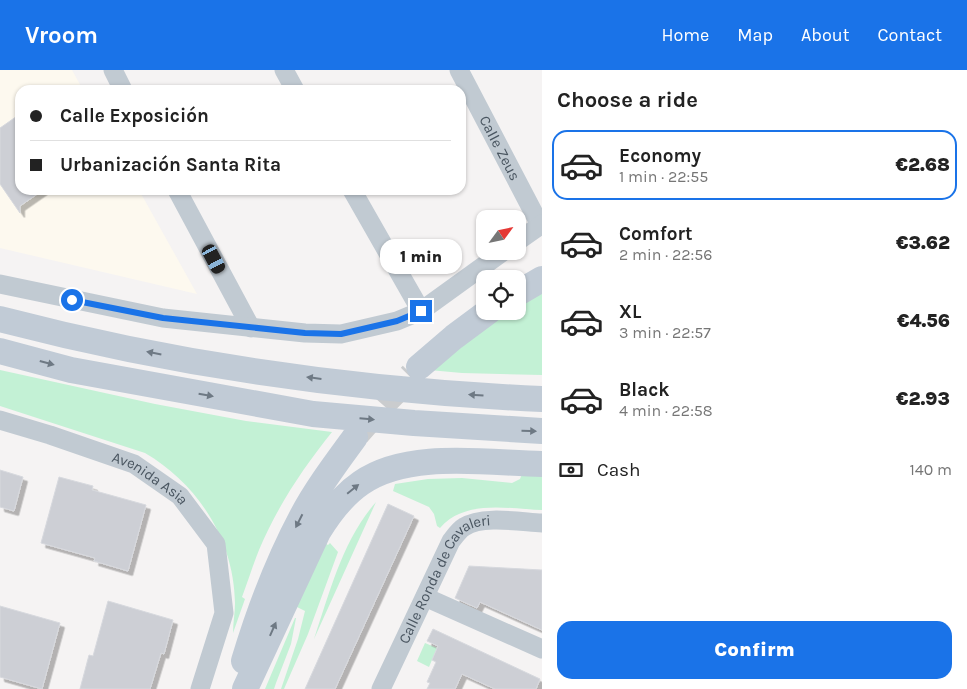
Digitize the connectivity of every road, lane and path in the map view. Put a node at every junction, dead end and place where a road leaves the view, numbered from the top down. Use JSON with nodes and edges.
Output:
{"nodes":[{"id":1,"x":113,"y":70,"type":"edge"},
{"id":2,"x":284,"y":70,"type":"edge"},
{"id":3,"x":459,"y":70,"type":"edge"},
{"id":4,"x":120,"y":85,"type":"edge"},
{"id":5,"x":292,"y":85,"type":"edge"},
{"id":6,"x":180,"y":195,"type":"edge"},
{"id":7,"x":355,"y":195,"type":"edge"},
{"id":8,"x":541,"y":225,"type":"edge"},
{"id":9,"x":526,"y":235,"type":"edge"},
{"id":10,"x":492,"y":260,"type":"edge"},
{"id":11,"x":542,"y":279,"type":"edge"},
{"id":12,"x":0,"y":284,"type":"edge"},
{"id":13,"x":526,"y":288,"type":"edge"},
{"id":14,"x":421,"y":311,"type":"junction"},
{"id":15,"x":0,"y":319,"type":"edge"},
{"id":16,"x":477,"y":320,"type":"edge"},
{"id":17,"x":251,"y":328,"type":"junction"},
{"id":18,"x":0,"y":351,"type":"edge"},
{"id":19,"x":419,"y":368,"type":"tunnel mouth"},
{"id":20,"x":542,"y":399,"type":"edge"},
{"id":21,"x":0,"y":420,"type":"edge"},
{"id":22,"x":542,"y":431,"type":"edge"},
{"id":23,"x":355,"y":437,"type":"tunnel mouth"},
{"id":24,"x":542,"y":464,"type":"edge"},
{"id":25,"x":542,"y":523,"type":"edge"},
{"id":26,"x":425,"y":597,"type":"junction"},
{"id":27,"x":542,"y":649,"type":"edge"},
{"id":28,"x":200,"y":689,"type":"edge"},
{"id":29,"x":235,"y":689,"type":"edge"},
{"id":30,"x":245,"y":689,"type":"edge"},
{"id":31,"x":381,"y":689,"type":"edge"}],
"edges":[{"from":1,"to":4,"type":"street"},
{"from":2,"to":5,"type":"street"},
{"from":3,"to":8,"type":"street","name":"Calle Zeus"},
{"from":6,"to":17,"type":"street"},
{"from":7,"to":14,"type":"street"},
{"from":8,"to":9,"type":"street"},
{"from":10,"to":14,"type":"street"},
{"from":11,"to":13,"type":"main road"},
{"from":12,"to":17,"type":"street"},
{"from":14,"to":17,"type":"street"},
{"from":20,"to":15,"type":"main road","one_way":true},
{"from":16,"to":19,"type":"main road"},
{"from":18,"to":22,"type":"main road","one_way":true},
{"from":21,"to":28,"type":"street","name":"Avenida Asia"},
{"from":23,"to":29,"type":"main road","one_way":true},
{"from":30,"to":24,"type":"main road","one_way":true},
{"from":25,"to":26,"type":"street","name":"Calle Ronda de Cavaleri"},
{"from":26,"to":27,"type":"street"},
{"from":26,"to":31,"type":"street","name":"Calle Ronda de Cavaleri"}]}
